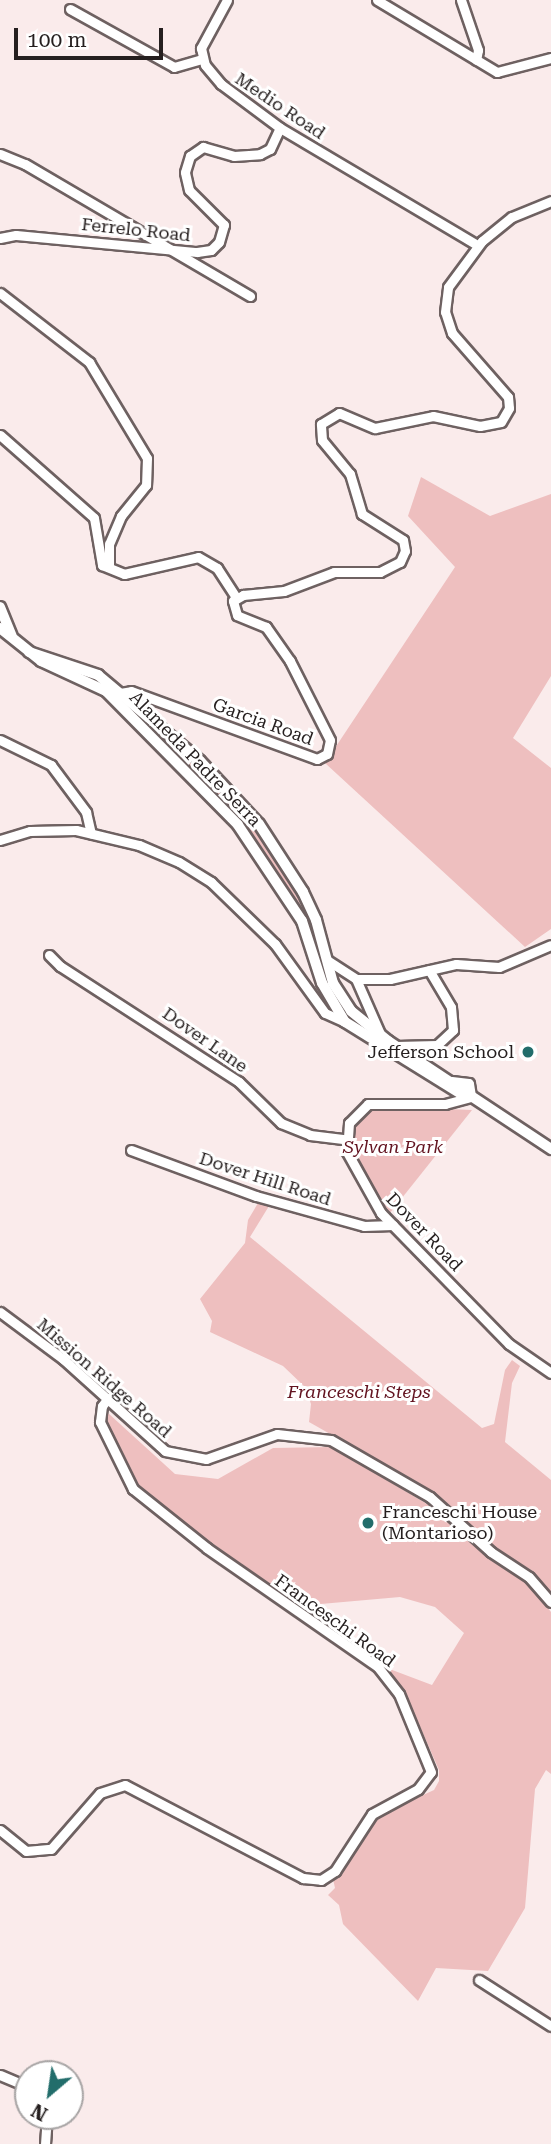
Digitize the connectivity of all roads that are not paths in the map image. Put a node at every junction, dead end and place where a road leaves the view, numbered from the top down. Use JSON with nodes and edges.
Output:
{"nodes":[{"id":1,"x":227,"y":0,"type":"edge"},
{"id":2,"x":377,"y":0,"type":"edge"},
{"id":3,"x":461,"y":0,"type":"edge"},
{"id":4,"x":70,"y":9,"type":"dead end"},
{"id":5,"x":202,"y":58,"type":"junction"},
{"id":6,"x":551,"y":58,"type":"edge"},
{"id":7,"x":476,"y":60,"type":"junction"},
{"id":8,"x":280,"y":128,"type":"junction"},
{"id":9,"x":0,"y":154,"type":"edge"},
{"id":10,"x":551,"y":201,"type":"edge"},
{"id":11,"x":0,"y":238,"type":"edge"},
{"id":12,"x":477,"y":246,"type":"junction"},
{"id":13,"x":171,"y":250,"type":"junction"},
{"id":14,"x":0,"y":293,"type":"edge"},
{"id":15,"x":250,"y":296,"type":"dead end"},
{"id":16,"x":0,"y":435,"type":"edge"},
{"id":17,"x":109,"y":566,"type":"junction"},
{"id":18,"x":236,"y":597,"type":"junction"},
{"id":19,"x":0,"y":607,"type":"edge"},
{"id":20,"x":0,"y":628,"type":"edge"},
{"id":21,"x":15,"y":642,"type":"junction"},
{"id":22,"x":29,"y":652,"type":"junction"},
{"id":23,"x":120,"y":693,"type":"junction"},
{"id":24,"x":0,"y":740,"type":"edge"},
{"id":25,"x":91,"y":833,"type":"junction"},
{"id":26,"x":0,"y":840,"type":"edge"},
{"id":27,"x":551,"y":945,"type":"edge"},
{"id":28,"x":49,"y":955,"type":"dead end"},
{"id":29,"x":327,"y":960,"type":"junction"},
{"id":30,"x":429,"y":970,"type":"junction"},
{"id":31,"x":356,"y":979,"type":"junction"},
{"id":32,"x":345,"y":1022,"type":"junction"},
{"id":33,"x":381,"y":1036,"type":"junction"},
{"id":34,"x":396,"y":1046,"type":"junction"},
{"id":35,"x":471,"y":1097,"type":"junction"},
{"id":36,"x":345,"y":1139,"type":"junction"},
{"id":37,"x":551,"y":1149,"type":"edge"},
{"id":38,"x":131,"y":1150,"type":"dead end"},
{"id":39,"x":393,"y":1225,"type":"junction"},
{"id":40,"x":0,"y":1312,"type":"edge"},
{"id":41,"x":551,"y":1373,"type":"edge"},
{"id":42,"x":108,"y":1398,"type":"junction"},
{"id":43,"x":551,"y":1602,"type":"edge"},
{"id":44,"x":0,"y":1830,"type":"edge"},
{"id":45,"x":479,"y":1980,"type":"dead end"},
{"id":46,"x":551,"y":2026,"type":"edge"}],
"edges":[{"from":1,"to":5,"type":"street"},
{"from":2,"to":7,"type":"street"},
{"from":3,"to":7,"type":"street"},
{"from":4,"to":5,"type":"street"},
{"from":5,"to":8,"type":"street","name":"Medio Road"},
{"from":6,"to":7,"type":"street"},
{"from":8,"to":12,"type":"street","name":"Medio Road"},
{"from":8,"to":13,"type":"street","name":"Ferrelo Road"},
{"from":9,"to":13,"type":"street"},
{"from":10,"to":12,"type":"street"},
{"from":11,"to":13,"type":"street","name":"Ferrelo Road"},
{"from":12,"to":18,"type":"street"},
{"from":13,"to":15,"type":"street"},
{"from":14,"to":17,"type":"street"},
{"from":16,"to":17,"type":"street"},
{"from":17,"to":18,"type":"street"},
{"from":18,"to":23,"type":"street","name":"Garcia Road"},
{"from":19,"to":21,"type":"street"},
{"from":20,"to":21,"type":"street","name":"Alameda Padre Serra"},
{"from":21,"to":22,"type":"street","name":"Alameda Padre Serra"},
{"from":22,"to":23,"type":"street","name":"Alameda Padre Serra"},
{"from":22,"to":32,"type":"street","name":"Alameda Padre Serra"},
{"from":23,"to":29,"type":"street","name":"Alameda Padre Serra"},
{"from":24,"to":25,"type":"street"},
{"from":25,"to":26,"type":"street"},
{"from":25,"to":32,"type":"street"},
{"from":27,"to":30,"type":"street"},
{"from":28,"to":36,"type":"street","name":"Dover Lane"},
{"from":29,"to":31,"type":"street"},
{"from":29,"to":33,"type":"street","name":"Alameda Padre Serra"},
{"from":30,"to":31,"type":"street"},
{"from":30,"to":34,"type":"street"},
{"from":31,"to":33,"type":"street"},
{"from":32,"to":35,"type":"street","name":"Alameda Padre Serra"},
{"from":33,"to":34,"type":"street","name":"Alameda Padre Serra"},
{"from":34,"to":35,"type":"street","name":"Alameda Padre Serra"},
{"from":35,"to":36,"type":"street"},
{"from":35,"to":37,"type":"street","name":"Alameda Padre Serra"},
{"from":36,"to":39,"type":"street","name":"Dover Road"},
{"from":38,"to":39,"type":"street","name":"Dover Hill Road"},
{"from":39,"to":41,"type":"street","name":"Dover Road"},
{"from":40,"to":42,"type":"street","name":"Mission Ridge Road"},
{"from":42,"to":43,"type":"street","name":"Mission Ridge Road"},
{"from":42,"to":44,"type":"street","name":"Franceschi Road"},
{"from":45,"to":46,"type":"street"}]}
